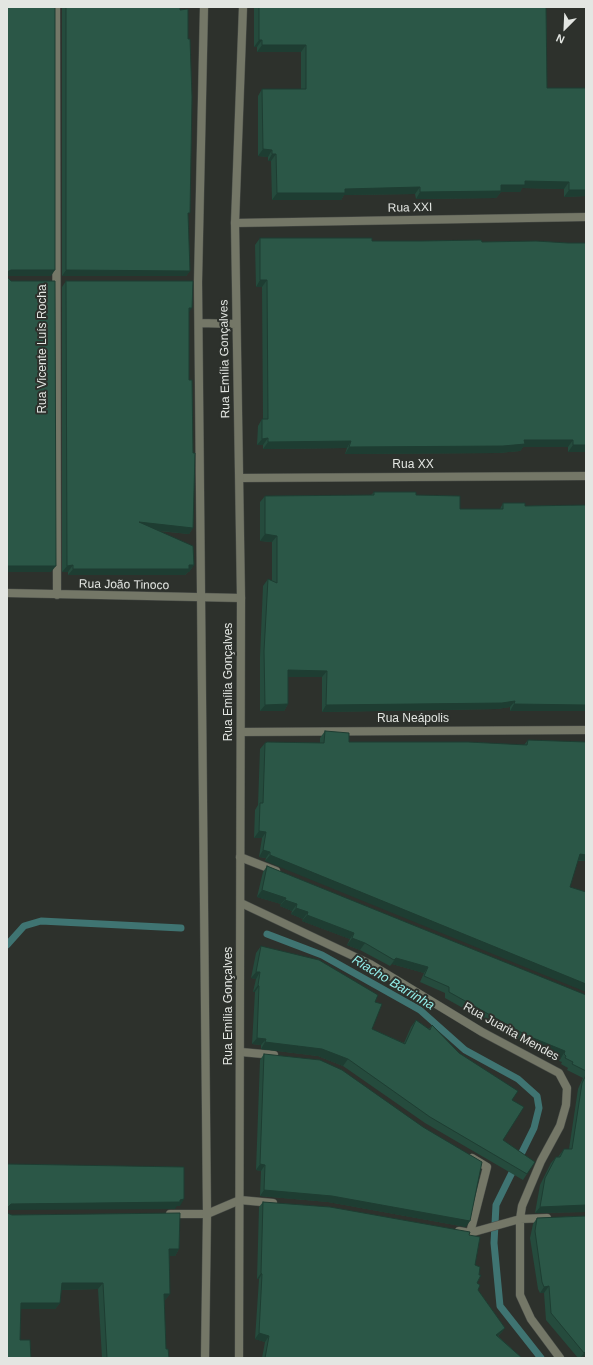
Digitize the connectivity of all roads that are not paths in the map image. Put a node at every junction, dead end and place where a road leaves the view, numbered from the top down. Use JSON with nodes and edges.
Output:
{"nodes":[{"id":1,"x":56,"y":7,"type":"edge"},
{"id":2,"x":204,"y":7,"type":"edge"},
{"id":3,"x":243,"y":7,"type":"edge"},
{"id":4,"x":586,"y":217,"type":"edge"},
{"id":5,"x":235,"y":223,"type":"junction"},
{"id":6,"x":199,"y":324,"type":"junction"},
{"id":7,"x":236,"y":324,"type":"junction"},
{"id":8,"x":586,"y":476,"type":"edge"},
{"id":9,"x":240,"y":478,"type":"junction"},
{"id":10,"x":7,"y":593,"type":"edge"},
{"id":11,"x":57,"y":595,"type":"junction"},
{"id":12,"x":202,"y":598,"type":"junction"},
{"id":13,"x":241,"y":598,"type":"junction"},
{"id":14,"x":586,"y":730,"type":"edge"},
{"id":15,"x":241,"y":732,"type":"junction"},
{"id":16,"x":240,"y":857,"type":"junction"},
{"id":17,"x":284,"y":874,"type":"edge"},
{"id":18,"x":241,"y":903,"type":"junction"},
{"id":19,"x":241,"y":1052,"type":"junction"},
{"id":20,"x":279,"y":1056,"type":"edge"},
{"id":21,"x":468,"y":1156,"type":"edge"},
{"id":22,"x":240,"y":1200,"type":"junction"},
{"id":23,"x":280,"y":1203,"type":"edge"},
{"id":24,"x":159,"y":1214,"type":"edge"},
{"id":25,"x":207,"y":1214,"type":"junction"},
{"id":26,"x":555,"y":1218,"type":"edge"},
{"id":27,"x":520,"y":1219,"type":"junction"},
{"id":28,"x":448,"y":1229,"type":"edge"},
{"id":29,"x":470,"y":1233,"type":"junction"},
{"id":30,"x":205,"y":1358,"type":"edge"},
{"id":31,"x":239,"y":1358,"type":"edge"},
{"id":32,"x":560,"y":1358,"type":"edge"}],
"edges":[{"from":1,"to":11,"type":"street","name":"Rua Vicente Luís Rocha"},
{"from":2,"to":6,"type":"street","name":"Rua Emília Gonçalves"},
{"from":3,"to":5,"type":"street","name":"Rua Emília Gonçalves"},
{"from":4,"to":5,"type":"street","name":"Rua XXI"},
{"from":5,"to":7,"type":"street","name":"Rua Emília Gonçalves"},
{"from":6,"to":7,"type":"street"},
{"from":6,"to":12,"type":"street","name":"Rua Emília Gonçalves"},
{"from":7,"to":9,"type":"street","name":"Rua Emília Gonçalves"},
{"from":8,"to":9,"type":"street","name":"Rua XX"},
{"from":9,"to":13,"type":"street","name":"Rua Emília Gonçalves"},
{"from":10,"to":11,"type":"street","name":"Rua João Tinoco"},
{"from":11,"to":12,"type":"street","name":"Rua João Tinoco"},
{"from":12,"to":13,"type":"street","name":"Rua João Tinoco"},
{"from":12,"to":25,"type":"street","name":"Rua Emília Gonçalves"},
{"from":13,"to":15,"type":"street","name":"Rua Emília Gonçalves"},
{"from":14,"to":15,"type":"street","name":"Rua Neápolis"},
{"from":15,"to":16,"type":"street","name":"Rua Emília Gonçalves"},
{"from":16,"to":17,"type":"street"},
{"from":16,"to":18,"type":"street","name":"Rua Emília Gonçalves"},
{"from":18,"to":19,"type":"street","name":"Rua Emília Gonçalves"},
{"from":18,"to":27,"type":"street","name":"Rua Juarita Mendes"},
{"from":19,"to":20,"type":"street"},
{"from":19,"to":22,"type":"street","name":"Rua Emília Gonçalves"},
{"from":21,"to":29,"type":"street"},
{"from":22,"to":23,"type":"street"},
{"from":22,"to":25,"type":"street"},
{"from":22,"to":31,"type":"street","name":"Rua Emília Gonçalves"},
{"from":24,"to":25,"type":"street"},
{"from":25,"to":30,"type":"street","name":"Rua Emília Gonçalves"},
{"from":26,"to":27,"type":"street"},
{"from":27,"to":29,"type":"street"},
{"from":27,"to":32,"type":"street","name":"Rua Juarita Mendes"},
{"from":28,"to":29,"type":"street"}]}
